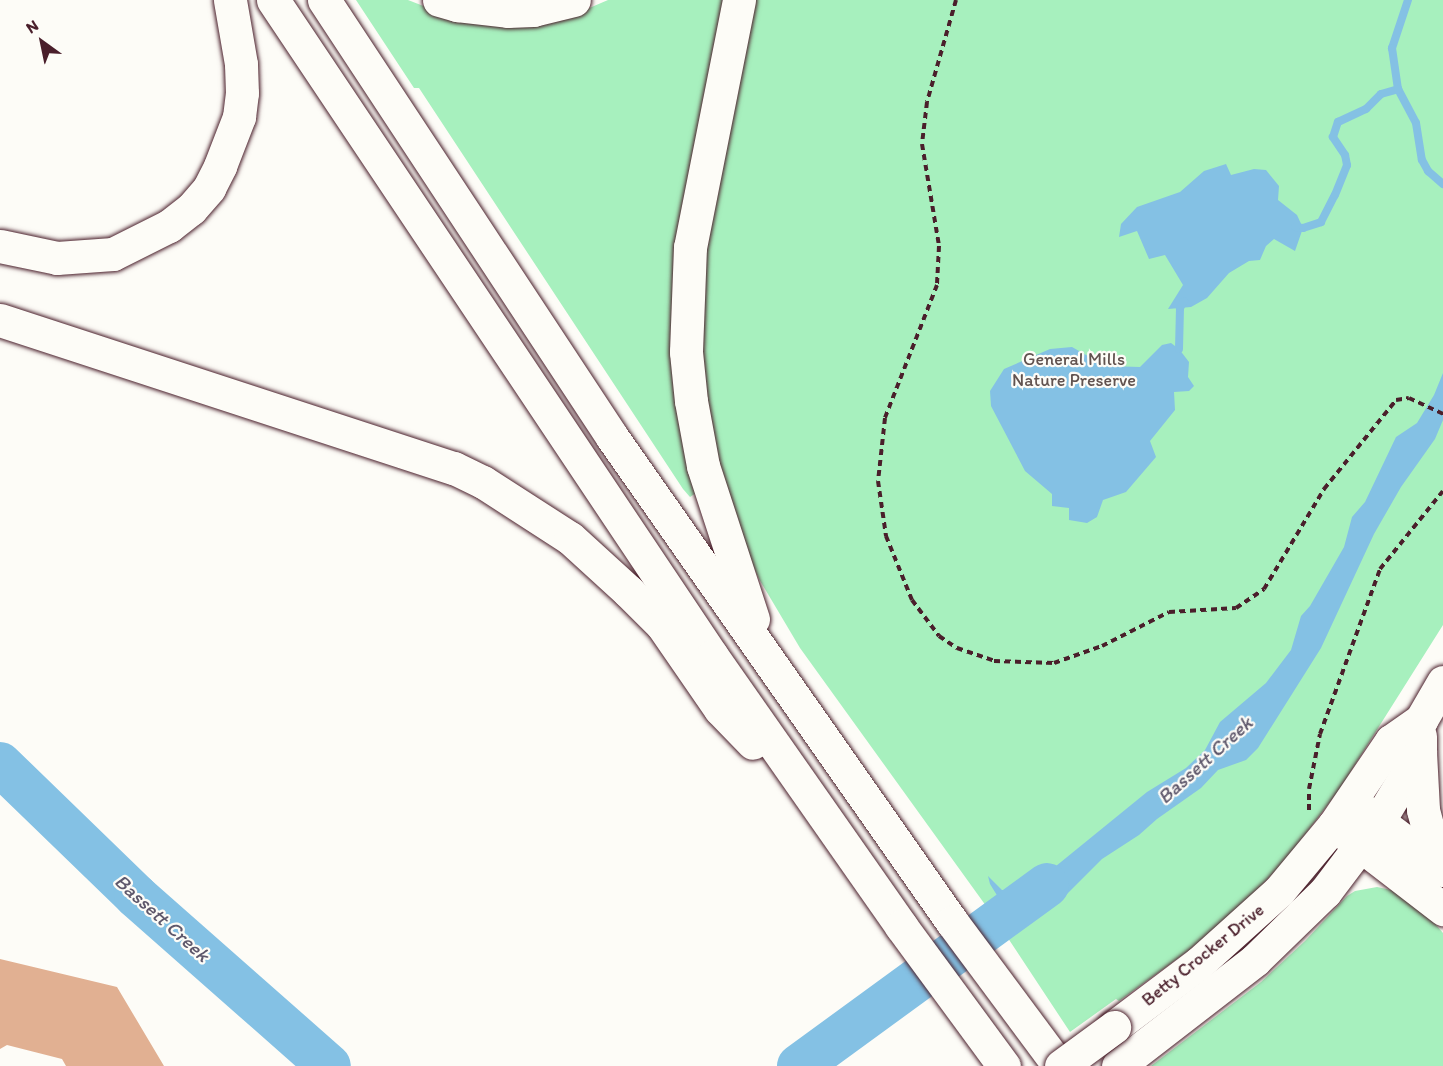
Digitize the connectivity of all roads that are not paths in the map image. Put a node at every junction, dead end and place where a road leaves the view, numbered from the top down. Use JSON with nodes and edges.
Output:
{"nodes":[{"id":1,"x":230,"y":0,"type":"edge"},
{"id":2,"x":273,"y":0,"type":"edge"},
{"id":3,"x":324,"y":0,"type":"edge"},
{"id":4,"x":439,"y":0,"type":"edge"},
{"id":5,"x":574,"y":0,"type":"edge"},
{"id":6,"x":740,"y":0,"type":"edge"},
{"id":7,"x":0,"y":246,"type":"edge"},
{"id":8,"x":0,"y":320,"type":"edge"},
{"id":9,"x":765,"y":652,"type":"junction"},
{"id":10,"x":1443,"y":681,"type":"edge"},
{"id":11,"x":1421,"y":720,"type":"junction"},
{"id":12,"x":1420,"y":752,"type":"junction"},
{"id":13,"x":818,"y":808,"type":"junction"},
{"id":14,"x":1334,"y":811,"type":"junction"},
{"id":15,"x":1370,"y":834,"type":"junction"},
{"id":16,"x":1441,"y":868,"type":"edge"},
{"id":17,"x":1443,"y":909,"type":"edge"},
{"id":18,"x":1000,"y":987,"type":"junction"},
{"id":19,"x":996,"y":1058,"type":"edge"},
{"id":20,"x":1126,"y":1060,"type":"edge"},
{"id":21,"x":1060,"y":1066,"type":"edge"},
{"id":22,"x":1074,"y":1066,"type":"edge"}],
"edges":[{"from":1,"to":7,"type":"main road"},
{"from":2,"to":13,"type":"main road"},
{"from":3,"to":9,"type":"main road"},
{"from":4,"to":5,"type":"main road"},
{"from":6,"to":9,"type":"main road"},
{"from":8,"to":13,"type":"main road"},
{"from":9,"to":18,"type":"main road"},
{"from":10,"to":11,"type":"main road","name":"Betty Crocker Drive"},
{"from":11,"to":12,"type":"main road","name":"Betty Crocker Drive"},
{"from":11,"to":14,"type":"main road","name":"Betty Crocker Drive"},
{"from":12,"to":15,"type":"main road","name":"Betty Crocker Drive"},
{"from":12,"to":16,"type":"main road"},
{"from":13,"to":19,"type":"main road"},
{"from":14,"to":15,"type":"main road"},
{"from":14,"to":21,"type":"main road","name":"Betty Crocker Drive","bridge":true},
{"from":15,"to":16,"type":"main road"},
{"from":15,"to":17,"type":"main road"},
{"from":15,"to":20,"type":"main road","name":"Betty Crocker Drive"},
{"from":18,"to":21,"type":"main road"},
{"from":18,"to":22,"type":"main road"}]}
